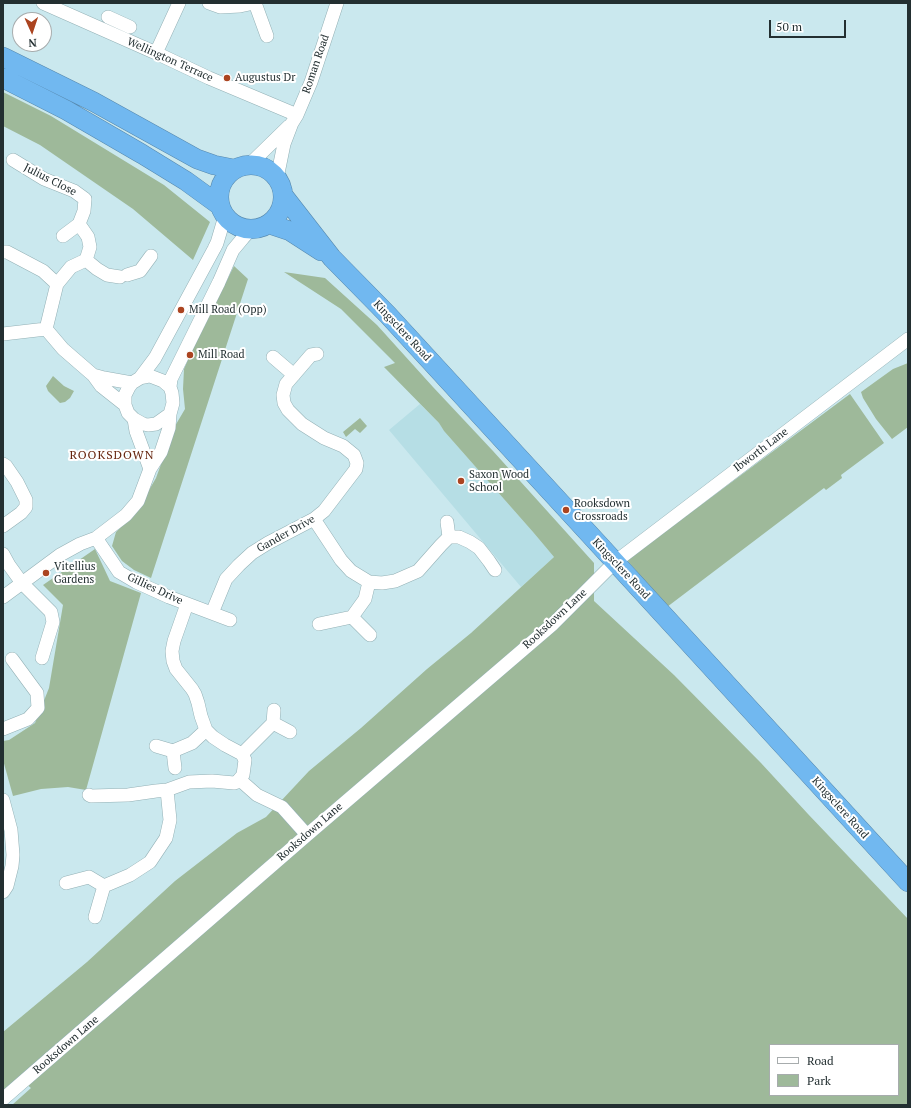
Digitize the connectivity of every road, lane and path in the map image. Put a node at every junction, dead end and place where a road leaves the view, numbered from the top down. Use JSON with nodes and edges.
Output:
{"nodes":[{"id":1,"x":43,"y":3,"type":"edge"},
{"id":2,"x":179,"y":3,"type":"edge"},
{"id":3,"x":209,"y":3,"type":"edge"},
{"id":4,"x":254,"y":3,"type":"edge"},
{"id":5,"x":337,"y":3,"type":"edge"},
{"id":6,"x":108,"y":17,"type":"dead end"},
{"id":7,"x":267,"y":36,"type":"dead end"},
{"id":8,"x":118,"y":37,"type":"junction"},
{"id":9,"x":156,"y":53,"type":"junction"},
{"id":10,"x":3,"y":57,"type":"edge"},
{"id":11,"x":3,"y":78,"type":"edge"},
{"id":12,"x":294,"y":119,"type":"junction"},
{"id":13,"x":13,"y":160,"type":"dead end"},
{"id":14,"x":242,"y":167,"type":"junction"},
{"id":15,"x":280,"y":186,"type":"junction"},
{"id":16,"x":222,"y":210,"type":"junction"},
{"id":17,"x":79,"y":224,"type":"junction"},
{"id":18,"x":260,"y":226,"type":"junction"},
{"id":19,"x":63,"y":236,"type":"dead end"},
{"id":20,"x":3,"y":252,"type":"edge"},
{"id":21,"x":151,"y":256,"type":"dead end"},
{"id":22,"x":332,"y":258,"type":"junction"},
{"id":23,"x":86,"y":260,"type":"junction"},
{"id":24,"x":57,"y":284,"type":"junction"},
{"id":25,"x":46,"y":329,"type":"junction"},
{"id":26,"x":3,"y":334,"type":"edge"},
{"id":27,"x":908,"y":339,"type":"edge"},
{"id":28,"x":318,"y":354,"type":"dead end"},
{"id":29,"x":273,"y":357,"type":"dead end"},
{"id":30,"x":93,"y":375,"type":"junction"},
{"id":31,"x":294,"y":375,"type":"junction"},
{"id":32,"x":136,"y":381,"type":"junction"},
{"id":33,"x":170,"y":387,"type":"junction"},
{"id":34,"x":125,"y":405,"type":"junction"},
{"id":35,"x":170,"y":414,"type":"junction"},
{"id":36,"x":134,"y":419,"type":"junction"},
{"id":37,"x":3,"y":464,"type":"edge"},
{"id":38,"x":150,"y":469,"type":"junction"},
{"id":39,"x":314,"y":519,"type":"junction"},
{"id":40,"x":447,"y":522,"type":"dead end"},
{"id":41,"x":3,"y":526,"type":"edge"},
{"id":42,"x":450,"y":537,"type":"junction"},
{"id":43,"x":96,"y":538,"type":"junction"},
{"id":44,"x":3,"y":554,"type":"edge"},
{"id":45,"x":615,"y":562,"type":"junction"},
{"id":46,"x":495,"y":570,"type":"dead end"},
{"id":47,"x":369,"y":582,"type":"junction"},
{"id":48,"x":22,"y":583,"type":"junction"},
{"id":49,"x":3,"y":597,"type":"edge"},
{"id":50,"x":188,"y":604,"type":"junction"},
{"id":51,"x":212,"y":613,"type":"junction"},
{"id":52,"x":352,"y":618,"type":"junction"},
{"id":53,"x":230,"y":620,"type":"dead end"},
{"id":54,"x":319,"y":624,"type":"dead end"},
{"id":55,"x":370,"y":635,"type":"dead end"},
{"id":56,"x":42,"y":658,"type":"dead end"},
{"id":57,"x":12,"y":659,"type":"dead end"},
{"id":58,"x":3,"y":729,"type":"edge"},
{"id":59,"x":206,"y":730,"type":"junction"},
{"id":60,"x":290,"y":732,"type":"dead end"},
{"id":61,"x":156,"y":746,"type":"dead end"},
{"id":62,"x":173,"y":751,"type":"junction"},
{"id":63,"x":242,"y":754,"type":"junction"},
{"id":64,"x":175,"y":768,"type":"dead end"},
{"id":65,"x":240,"y":780,"type":"junction"},
{"id":66,"x":167,"y":790,"type":"junction"},
{"id":67,"x":89,"y":795,"type":"dead end"},
{"id":68,"x":3,"y":800,"type":"edge"},
{"id":69,"x":7,"y":830,"type":"edge"},
{"id":70,"x":307,"y":835,"type":"junction"},
{"id":71,"x":908,"y":882,"type":"edge"},
{"id":72,"x":66,"y":883,"type":"dead end"},
{"id":73,"x":104,"y":886,"type":"junction"},
{"id":74,"x":3,"y":892,"type":"edge"},
{"id":75,"x":95,"y":918,"type":"dead end"},
{"id":76,"x":3,"y":1100,"type":"edge"}],
"edges":[{"from":1,"to":8,"type":"street","name":"Wellington Terrace"},
{"from":2,"to":9,"type":"street"},
{"from":3,"to":4,"type":"street"},
{"from":4,"to":7,"type":"street"},
{"from":5,"to":12,"type":"street","name":"Roman Road"},
{"from":6,"to":8,"type":"street"},
{"from":8,"to":9,"type":"street","name":"Wellington Terrace"},
{"from":9,"to":12,"type":"street","name":"Wellington Terrace"},
{"from":10,"to":14,"type":"highway"},
{"from":11,"to":16,"type":"highway"},
{"from":12,"to":14,"type":"street","name":"Roman Road"},
{"from":12,"to":15,"type":"street","name":"Roman Road"},
{"from":13,"to":17,"type":"street","name":"Julius Close"},
{"from":14,"to":15,"type":"highway"},
{"from":14,"to":16,"type":"highway"},
{"from":15,"to":18,"type":"highway"},
{"from":15,"to":22,"type":"highway","name":"Kingsclere Road"},
{"from":16,"to":18,"type":"highway"},
{"from":16,"to":32,"type":"street"},
{"from":17,"to":19,"type":"street"},
{"from":17,"to":23,"type":"street"},
{"from":18,"to":22,"type":"highway","name":"Kingsclere Road"},
{"from":18,"to":33,"type":"street"},
{"from":20,"to":24,"type":"street"},
{"from":21,"to":23,"type":"street"},
{"from":22,"to":45,"type":"highway","name":"Kingsclere Road"},
{"from":23,"to":24,"type":"street"},
{"from":24,"to":25,"type":"street"},
{"from":25,"to":26,"type":"street"},
{"from":25,"to":30,"type":"street"},
{"from":27,"to":45,"type":"street","name":"Ibworth Lane"},
{"from":28,"to":31,"type":"street","name":"Gander Drive"},
{"from":29,"to":31,"type":"street"},
{"from":30,"to":32,"type":"street"},
{"from":30,"to":34,"type":"street"},
{"from":31,"to":39,"type":"street","name":"Gander Drive"},
{"from":32,"to":33,"type":"street"},
{"from":32,"to":34,"type":"street"},
{"from":33,"to":35,"type":"street"},
{"from":34,"to":36,"type":"street"},
{"from":35,"to":36,"type":"street"},
{"from":35,"to":38,"type":"street"},
{"from":36,"to":38,"type":"street"},
{"from":37,"to":41,"type":"street"},
{"from":38,"to":43,"type":"street"},
{"from":39,"to":47,"type":"street"},
{"from":39,"to":51,"type":"street","name":"Gander Drive"},
{"from":40,"to":42,"type":"street"},
{"from":42,"to":46,"type":"street"},
{"from":42,"to":47,"type":"street"},
{"from":43,"to":48,"type":"street"},
{"from":43,"to":50,"type":"street","name":"Gillies Drive"},
{"from":44,"to":48,"type":"street"},
{"from":45,"to":70,"type":"street","name":"Rooksdown Lane"},
{"from":45,"to":71,"type":"highway","name":"Kingsclere Road"},
{"from":47,"to":52,"type":"street"},
{"from":48,"to":49,"type":"street"},
{"from":48,"to":56,"type":"street"},
{"from":50,"to":51,"type":"street","name":"Gillies Drive"},
{"from":50,"to":59,"type":"street"},
{"from":51,"to":53,"type":"street","name":"Gillies Drive"},
{"from":52,"to":54,"type":"street"},
{"from":52,"to":55,"type":"street"},
{"from":57,"to":58,"type":"street"},
{"from":59,"to":62,"type":"street"},
{"from":59,"to":63,"type":"street"},
{"from":60,"to":63,"type":"street"},
{"from":61,"to":62,"type":"street"},
{"from":62,"to":64,"type":"street"},
{"from":63,"to":65,"type":"street"},
{"from":65,"to":66,"type":"street"},
{"from":65,"to":70,"type":"street"},
{"from":66,"to":67,"type":"street"},
{"from":66,"to":73,"type":"street"},
{"from":68,"to":69,"type":"street"},
{"from":69,"to":74,"type":"street"},
{"from":70,"to":76,"type":"street","name":"Rooksdown Lane"},
{"from":72,"to":73,"type":"street"},
{"from":73,"to":75,"type":"street"}]}
